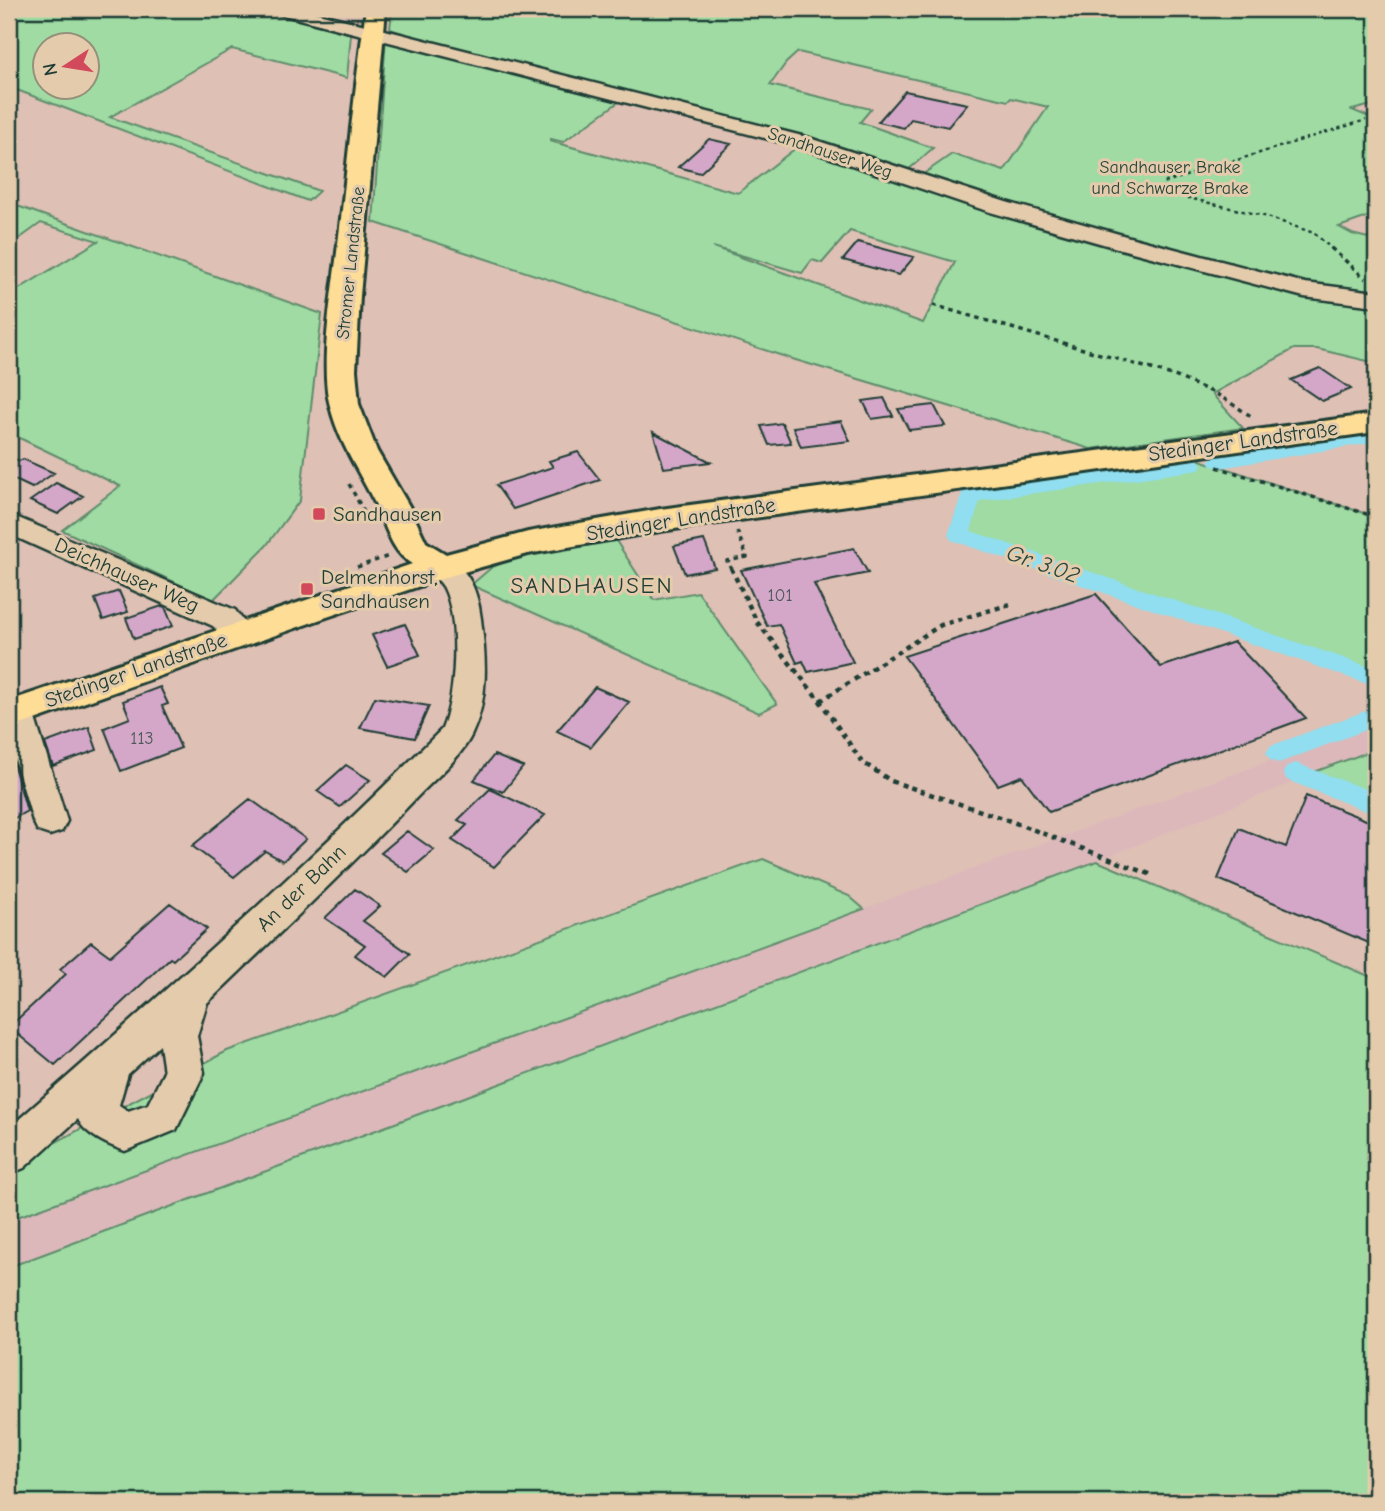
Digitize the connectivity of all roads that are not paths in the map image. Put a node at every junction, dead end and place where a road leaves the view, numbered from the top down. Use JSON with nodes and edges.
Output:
{"nodes":[{"id":1,"x":282,"y":9,"type":"edge"},
{"id":2,"x":375,"y":21,"type":"edge"},
{"id":3,"x":1374,"y":292,"type":"edge"},
{"id":4,"x":1376,"y":423,"type":"edge"},
{"id":5,"x":9,"y":523,"type":"edge"},
{"id":6,"x":441,"y":567,"type":"junction"},
{"id":7,"x":239,"y":635,"type":"junction"},
{"id":8,"x":13,"y":713,"type":"edge"},
{"id":9,"x":50,"y":821,"type":"dead end"},
{"id":10,"x":190,"y":994,"type":"junction"},
{"id":11,"x":110,"y":1068,"type":"junction"},
{"id":12,"x":9,"y":1154,"type":"edge"}],
"edges":[{"from":1,"to":2,"type":"street","name":"Sandhauser Weg"},
{"from":2,"to":3,"type":"street","name":"Sandhauser Weg"},
{"from":2,"to":6,"type":"main road","name":"Stromer Landstraße"},
{"from":4,"to":6,"type":"main road","name":"Stedinger Landstraße"},
{"from":5,"to":7,"type":"street","name":"Deichhauser Weg"},
{"from":6,"to":7,"type":"main road","name":"Stedinger Landstraße"},
{"from":6,"to":10,"type":"street","name":"An der Bahn"},
{"from":7,"to":8,"type":"main road","name":"Stedinger Landstraße"},
{"from":8,"to":9,"type":"street"},
{"from":10,"to":11,"type":"street","name":"An der Bahn"},
{"from":10,"to":11,"type":"street"},
{"from":11,"to":12,"type":"street","name":"An der Bahn"}]}
